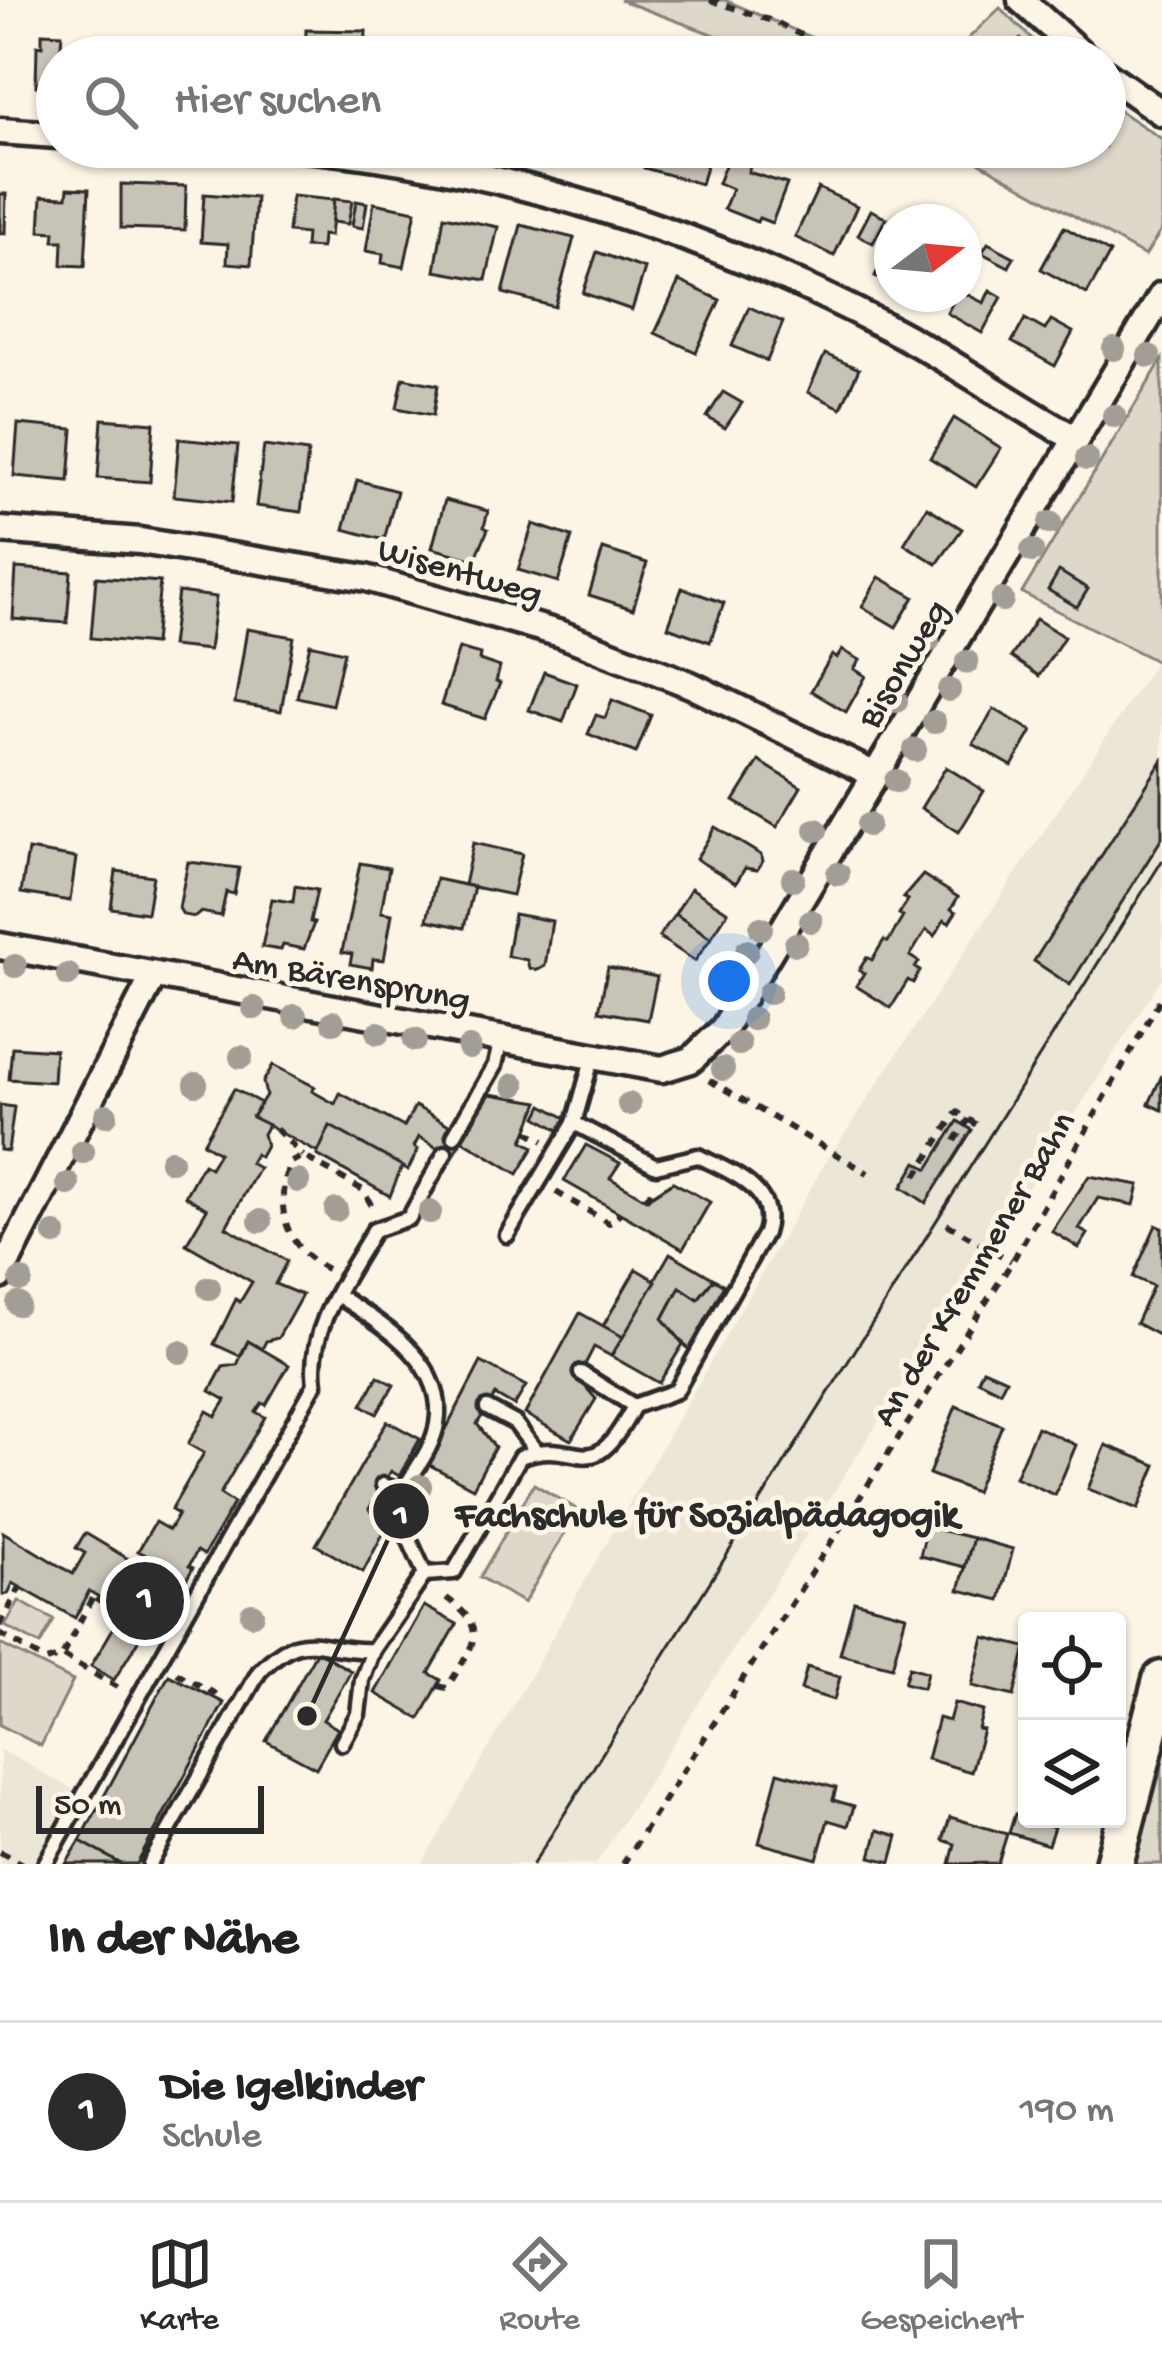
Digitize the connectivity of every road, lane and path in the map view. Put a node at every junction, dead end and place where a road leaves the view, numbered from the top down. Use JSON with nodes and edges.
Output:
{"nodes":[{"id":1,"x":710,"y":0,"type":"edge"},
{"id":2,"x":1021,"y":0,"type":"edge"},
{"id":3,"x":1058,"y":35,"type":"joint"},
{"id":4,"x":802,"y":36,"type":"edge"},
{"id":5,"x":1055,"y":36,"type":"edge"},
{"id":6,"x":1126,"y":87,"type":"edge"},
{"id":7,"x":1162,"y":112,"type":"edge"},
{"id":8,"x":0,"y":131,"type":"edge"},
{"id":9,"x":36,"y":134,"type":"edge"},
{"id":10,"x":436,"y":168,"type":"edge"},
{"id":11,"x":1162,"y":295,"type":"edge"},
{"id":12,"x":1076,"y":439,"type":"junction"},
{"id":13,"x":0,"y":530,"type":"edge"},
{"id":14,"x":874,"y":775,"type":"junction"},
{"id":15,"x":0,"y":946,"type":"edge"},
{"id":16,"x":153,"y":976,"type":"junction"},
{"id":17,"x":1162,"y":996,"type":"edge"},
{"id":18,"x":501,"y":1040,"type":"junction"},
{"id":19,"x":593,"y":1056,"type":"junction"},
{"id":20,"x":691,"y":1060,"type":"junction"},
{"id":21,"x":969,"y":1119,"type":"junction"},
{"id":22,"x":574,"y":1123,"type":"junction"},
{"id":23,"x":982,"y":1128,"type":"dead end"},
{"id":24,"x":276,"y":1129,"type":"dead end"},
{"id":25,"x":454,"y":1136,"type":"dead end"},
{"id":26,"x":955,"y":1141,"type":"dead end"},
{"id":27,"x":445,"y":1153,"type":"dead end"},
{"id":28,"x":303,"y":1156,"type":"junction"},
{"id":29,"x":868,"y":1173,"type":"dead end"},
{"id":30,"x":916,"y":1176,"type":"dead end"},
{"id":31,"x":538,"y":1181,"type":"junction"},
{"id":32,"x":620,"y":1213,"type":"dead end"},
{"id":33,"x":946,"y":1224,"type":"dead end"},
{"id":34,"x":385,"y":1229,"type":"junction"},
{"id":35,"x":507,"y":1235,"type":"dead end"},
{"id":36,"x":1012,"y":1262,"type":"junction"},
{"id":37,"x":0,"y":1276,"type":"edge"},
{"id":38,"x":346,"y":1278,"type":"junction"},
{"id":39,"x":338,"y":1295,"type":"junction"},
{"id":40,"x":581,"y":1373,"type":"dead end"},
{"id":41,"x":634,"y":1406,"type":"junction"},
{"id":42,"x":487,"y":1408,"type":"dead end"},
{"id":43,"x":536,"y":1451,"type":"junction"},
{"id":44,"x":383,"y":1485,"type":"dead end"},
{"id":45,"x":402,"y":1492,"type":"junction"},
{"id":46,"x":425,"y":1574,"type":"junction"},
{"id":47,"x":20,"y":1587,"type":"dead end"},
{"id":48,"x":94,"y":1594,"type":"dead end"},
{"id":49,"x":0,"y":1630,"type":"edge"},
{"id":50,"x":373,"y":1650,"type":"junction"},
{"id":51,"x":62,"y":1656,"type":"junction"},
{"id":52,"x":158,"y":1662,"type":"junction"},
{"id":53,"x":1162,"y":1680,"type":"edge"},
{"id":54,"x":438,"y":1686,"type":"dead end"},
{"id":55,"x":137,"y":1699,"type":"junction"},
{"id":56,"x":239,"y":1706,"type":"junction"},
{"id":57,"x":343,"y":1743,"type":"dead end"},
{"id":58,"x":0,"y":1852,"type":"edge"},
{"id":59,"x":22,"y":1864,"type":"edge"},
{"id":60,"x":45,"y":1864,"type":"edge"},
{"id":61,"x":149,"y":1864,"type":"edge"},
{"id":62,"x":623,"y":1864,"type":"edge"},
{"id":63,"x":1114,"y":1864,"type":"edge"}],
"edges":[{"from":1,"to":4,"type":"path"},
{"from":2,"to":3,"type":"street"},
{"from":3,"to":5,"type":"path"},
{"from":6,"to":7,"type":"street"},
{"from":8,"to":9,"type":"street"},
{"from":10,"to":12,"type":"street"},
{"from":11,"to":12,"type":"street","name":"Bisonweg"},
{"from":12,"to":14,"type":"street","name":"Bisonweg"},
{"from":13,"to":14,"type":"street","name":"Wisentweg"},
{"from":14,"to":20,"type":"street","name":"Bisonweg"},
{"from":15,"to":16,"type":"street","name":"Am Bärensprung"},
{"from":16,"to":18,"type":"street","name":"Am Bärensprung"},
{"from":16,"to":37,"type":"street"},
{"from":17,"to":36,"type":"path","name":"An der Kremmener Bahn"},
{"from":18,"to":19,"type":"street","name":"Am Bärensprung"},
{"from":18,"to":25,"type":"lane"},
{"from":19,"to":20,"type":"street","name":"Am Bärensprung"},
{"from":19,"to":22,"type":"lane"},
{"from":20,"to":29,"type":"path"},
{"from":21,"to":23,"type":"path"},
{"from":21,"to":26,"type":"path"},
{"from":21,"to":30,"type":"path"},
{"from":22,"to":31,"type":"lane"},
{"from":22,"to":41,"type":"lane"},
{"from":24,"to":28,"type":"path"},
{"from":27,"to":34,"type":"lane"},
{"from":28,"to":34,"type":"path"},
{"from":28,"to":38,"type":"path"},
{"from":31,"to":32,"type":"path"},
{"from":31,"to":35,"type":"lane"},
{"from":33,"to":36,"type":"path"},
{"from":34,"to":38,"type":"lane"},
{"from":36,"to":62,"type":"path","name":"An der Kremmener Bahn"},
{"from":38,"to":39,"type":"lane"},
{"from":39,"to":45,"type":"lane"},
{"from":39,"to":52,"type":"lane"},
{"from":40,"to":41,"type":"lane"},
{"from":41,"to":43,"type":"lane"},
{"from":42,"to":43,"type":"lane"},
{"from":43,"to":46,"type":"lane"},
{"from":44,"to":45,"type":"lane"},
{"from":45,"to":46,"type":"lane"},
{"from":46,"to":50,"type":"lane"},
{"from":46,"to":54,"type":"path"},
{"from":47,"to":49,"type":"path"},
{"from":48,"to":51,"type":"path"},
{"from":49,"to":51,"type":"path"},
{"from":50,"to":56,"type":"lane"},
{"from":50,"to":57,"type":"lane"},
{"from":51,"to":55,"type":"path"},
{"from":52,"to":55,"type":"lane"},
{"from":52,"to":56,"type":"path"},
{"from":53,"to":63,"type":"street"},
{"from":55,"to":60,"type":"lane"},
{"from":56,"to":61,"type":"lane"},
{"from":58,"to":59,"type":"path"}]}
